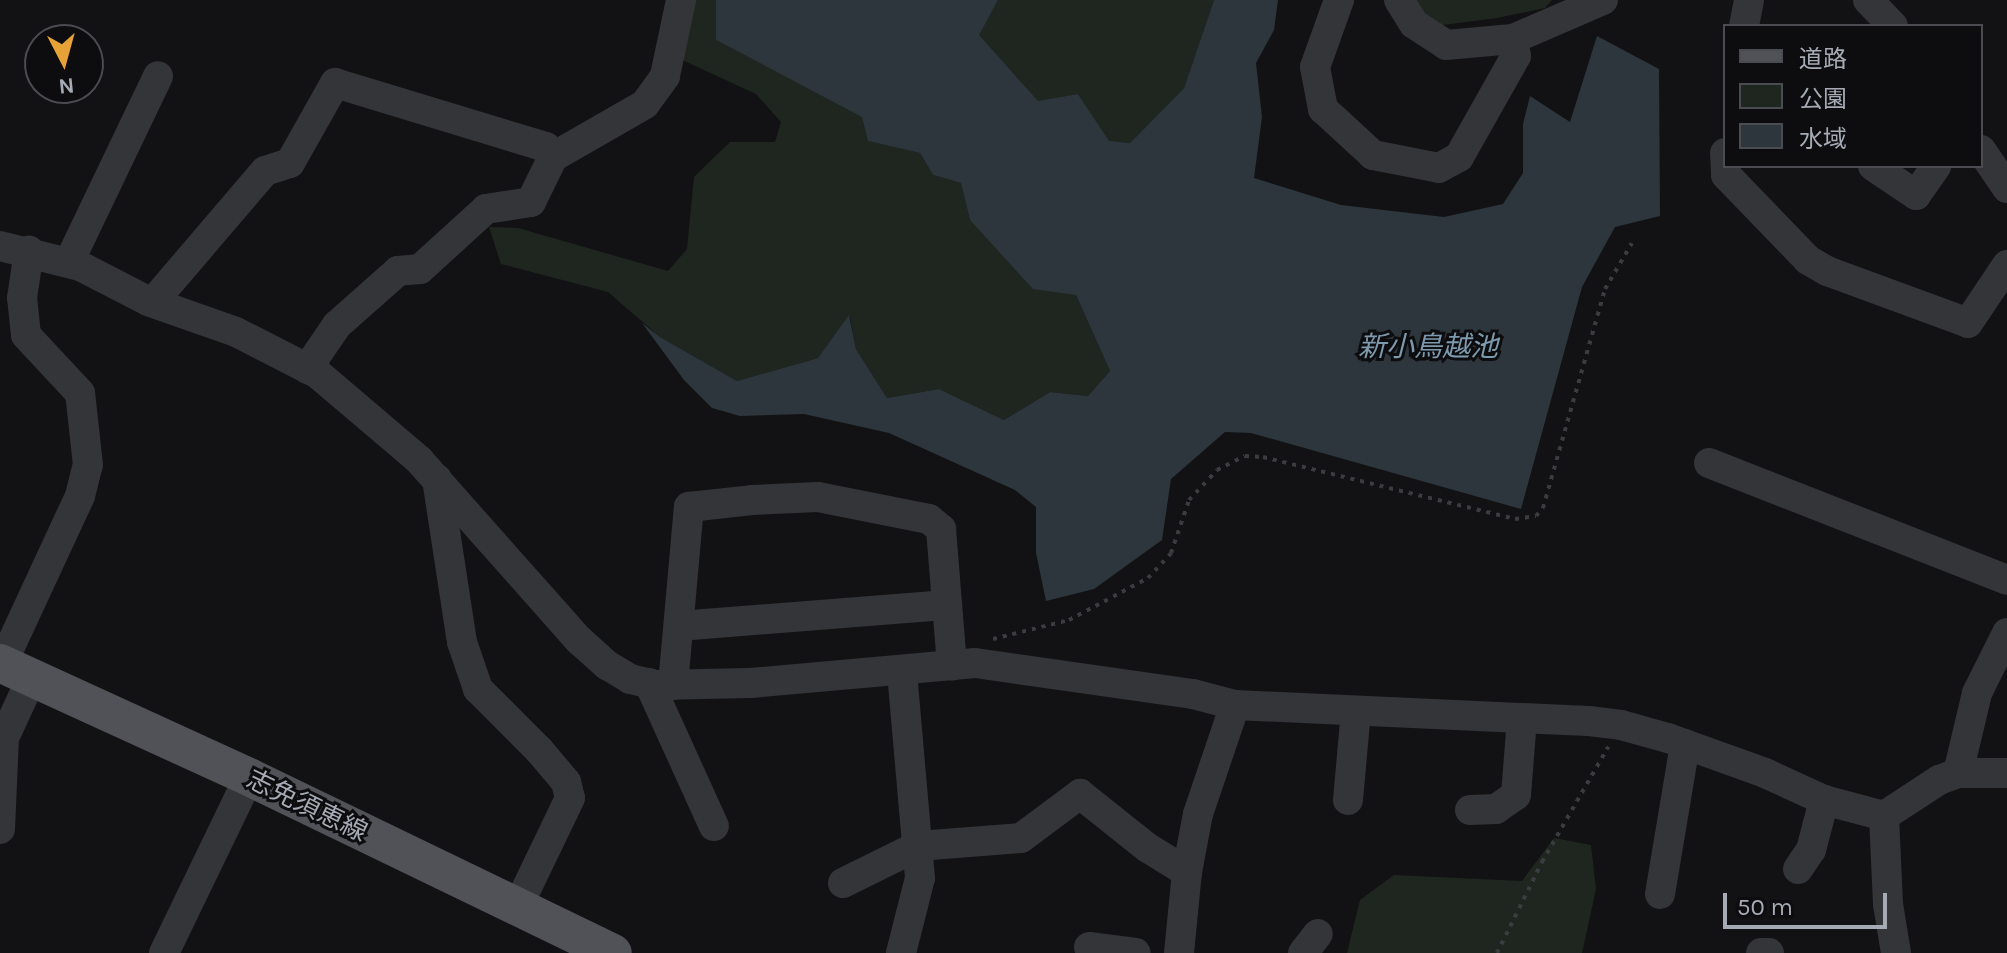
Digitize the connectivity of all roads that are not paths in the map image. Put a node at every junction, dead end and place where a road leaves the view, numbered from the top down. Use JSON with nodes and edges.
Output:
{"nodes":[{"id":1,"x":681,"y":0,"type":"edge"},
{"id":2,"x":1339,"y":0,"type":"edge"},
{"id":3,"x":1399,"y":0,"type":"edge"},
{"id":4,"x":1603,"y":0,"type":"edge"},
{"id":5,"x":1749,"y":0,"type":"edge"},
{"id":6,"x":1744,"y":24,"type":"edge"},
{"id":7,"x":1513,"y":39,"type":"junction"},
{"id":8,"x":158,"y":76,"type":"dead end"},
{"id":9,"x":1983,"y":153,"type":"edge"},
{"id":10,"x":553,"y":157,"type":"junction"},
{"id":11,"x":1726,"y":168,"type":"edge"},
{"id":12,"x":1876,"y":168,"type":"edge"},
{"id":13,"x":1935,"y":168,"type":"edge"},
{"id":14,"x":2007,"y":188,"type":"edge"},
{"id":15,"x":14,"y":248,"type":"edge"},
{"id":16,"x":69,"y":262,"type":"junction"},
{"id":17,"x":2007,"y":265,"type":"edge"},
{"id":18,"x":153,"y":302,"type":"junction"},
{"id":19,"x":307,"y":369,"type":"junction"},
{"id":20,"x":1709,"y":463,"type":"dead end"},
{"id":21,"x":437,"y":479,"type":"junction"},
{"id":22,"x":2007,"y":580,"type":"edge"},
{"id":23,"x":947,"y":605,"type":"junction"},
{"id":24,"x":679,"y":626,"type":"junction"},
{"id":25,"x":2007,"y":633,"type":"edge"},
{"id":26,"x":963,"y":664,"type":"junction"},
{"id":27,"x":11,"y":668,"type":"edge"},
{"id":28,"x":902,"y":671,"type":"junction"},
{"id":29,"x":661,"y":684,"type":"junction"},
{"id":30,"x":1235,"y":705,"type":"junction"},
{"id":31,"x":1356,"y":711,"type":"junction"},
{"id":32,"x":1522,"y":718,"type":"junction"},
{"id":33,"x":1685,"y":744,"type":"junction"},
{"id":34,"x":1958,"y":773,"type":"junction"},
{"id":35,"x":2007,"y":773,"type":"edge"},
{"id":36,"x":249,"y":777,"type":"junction"},
{"id":37,"x":1348,"y":800,"type":"dead end"},
{"id":38,"x":1824,"y":800,"type":"junction"},
{"id":39,"x":1470,"y":810,"type":"dead end"},
{"id":40,"x":1884,"y":816,"type":"junction"},
{"id":41,"x":714,"y":826,"type":"dead end"},
{"id":42,"x":0,"y":829,"type":"edge"},
{"id":43,"x":918,"y":846,"type":"junction"},
{"id":44,"x":1798,"y":869,"type":"dead end"},
{"id":45,"x":1187,"y":872,"type":"junction"},
{"id":46,"x":843,"y":883,"type":"dead end"},
{"id":47,"x":1660,"y":894,"type":"dead end"},
{"id":48,"x":517,"y":908,"type":"junction"},
{"id":49,"x":1089,"y":947,"type":"dead end"},
{"id":50,"x":164,"y":953,"type":"edge"},
{"id":51,"x":613,"y":953,"type":"edge"},
{"id":52,"x":901,"y":953,"type":"edge"},
{"id":53,"x":1136,"y":953,"type":"edge"},
{"id":54,"x":1179,"y":953,"type":"edge"},
{"id":55,"x":1761,"y":953,"type":"edge"},
{"id":56,"x":1769,"y":953,"type":"edge"},
{"id":57,"x":1896,"y":953,"type":"edge"}],
"edges":[{"from":1,"to":10,"type":"street"},
{"from":2,"to":7,"type":"street"},
{"from":3,"to":7,"type":"street"},
{"from":4,"to":7,"type":"street"},
{"from":5,"to":6,"type":"street"},
{"from":8,"to":16,"type":"street"},
{"from":9,"to":14,"type":"street"},
{"from":10,"to":18,"type":"street"},
{"from":10,"to":19,"type":"street"},
{"from":11,"to":17,"type":"street"},
{"from":12,"to":13,"type":"street"},
{"from":15,"to":16,"type":"street"},
{"from":15,"to":27,"type":"street"},
{"from":16,"to":18,"type":"street"},
{"from":18,"to":19,"type":"street"},
{"from":19,"to":21,"type":"street"},
{"from":20,"to":22,"type":"street"},
{"from":21,"to":29,"type":"street"},
{"from":21,"to":48,"type":"street"},
{"from":23,"to":24,"type":"street"},
{"from":23,"to":24,"type":"street"},
{"from":23,"to":26,"type":"street"},
{"from":24,"to":29,"type":"street"},
{"from":25,"to":34,"type":"street"},
{"from":26,"to":28,"type":"street"},
{"from":26,"to":30,"type":"street"},
{"from":27,"to":36,"type":"main road","name":"志免須恵線"},
{"from":27,"to":42,"type":"street"},
{"from":28,"to":29,"type":"street"},
{"from":28,"to":43,"type":"street"},
{"from":29,"to":41,"type":"street"},
{"from":30,"to":31,"type":"street"},
{"from":30,"to":45,"type":"street"},
{"from":31,"to":32,"type":"street"},
{"from":31,"to":37,"type":"street"},
{"from":32,"to":33,"type":"street"},
{"from":32,"to":39,"type":"street"},
{"from":33,"to":38,"type":"street"},
{"from":33,"to":47,"type":"street"},
{"from":34,"to":35,"type":"street"},
{"from":34,"to":40,"type":"street"},
{"from":36,"to":48,"type":"main road","name":"志免須恵線"},
{"from":36,"to":50,"type":"street"},
{"from":38,"to":40,"type":"street"},
{"from":38,"to":44,"type":"street"},
{"from":40,"to":57,"type":"street"},
{"from":43,"to":45,"type":"street"},
{"from":43,"to":46,"type":"street"},
{"from":43,"to":52,"type":"street"},
{"from":45,"to":54,"type":"street"},
{"from":48,"to":51,"type":"main road","name":"志免須恵線"},
{"from":49,"to":53,"type":"street"},
{"from":55,"to":56,"type":"street"}]}
